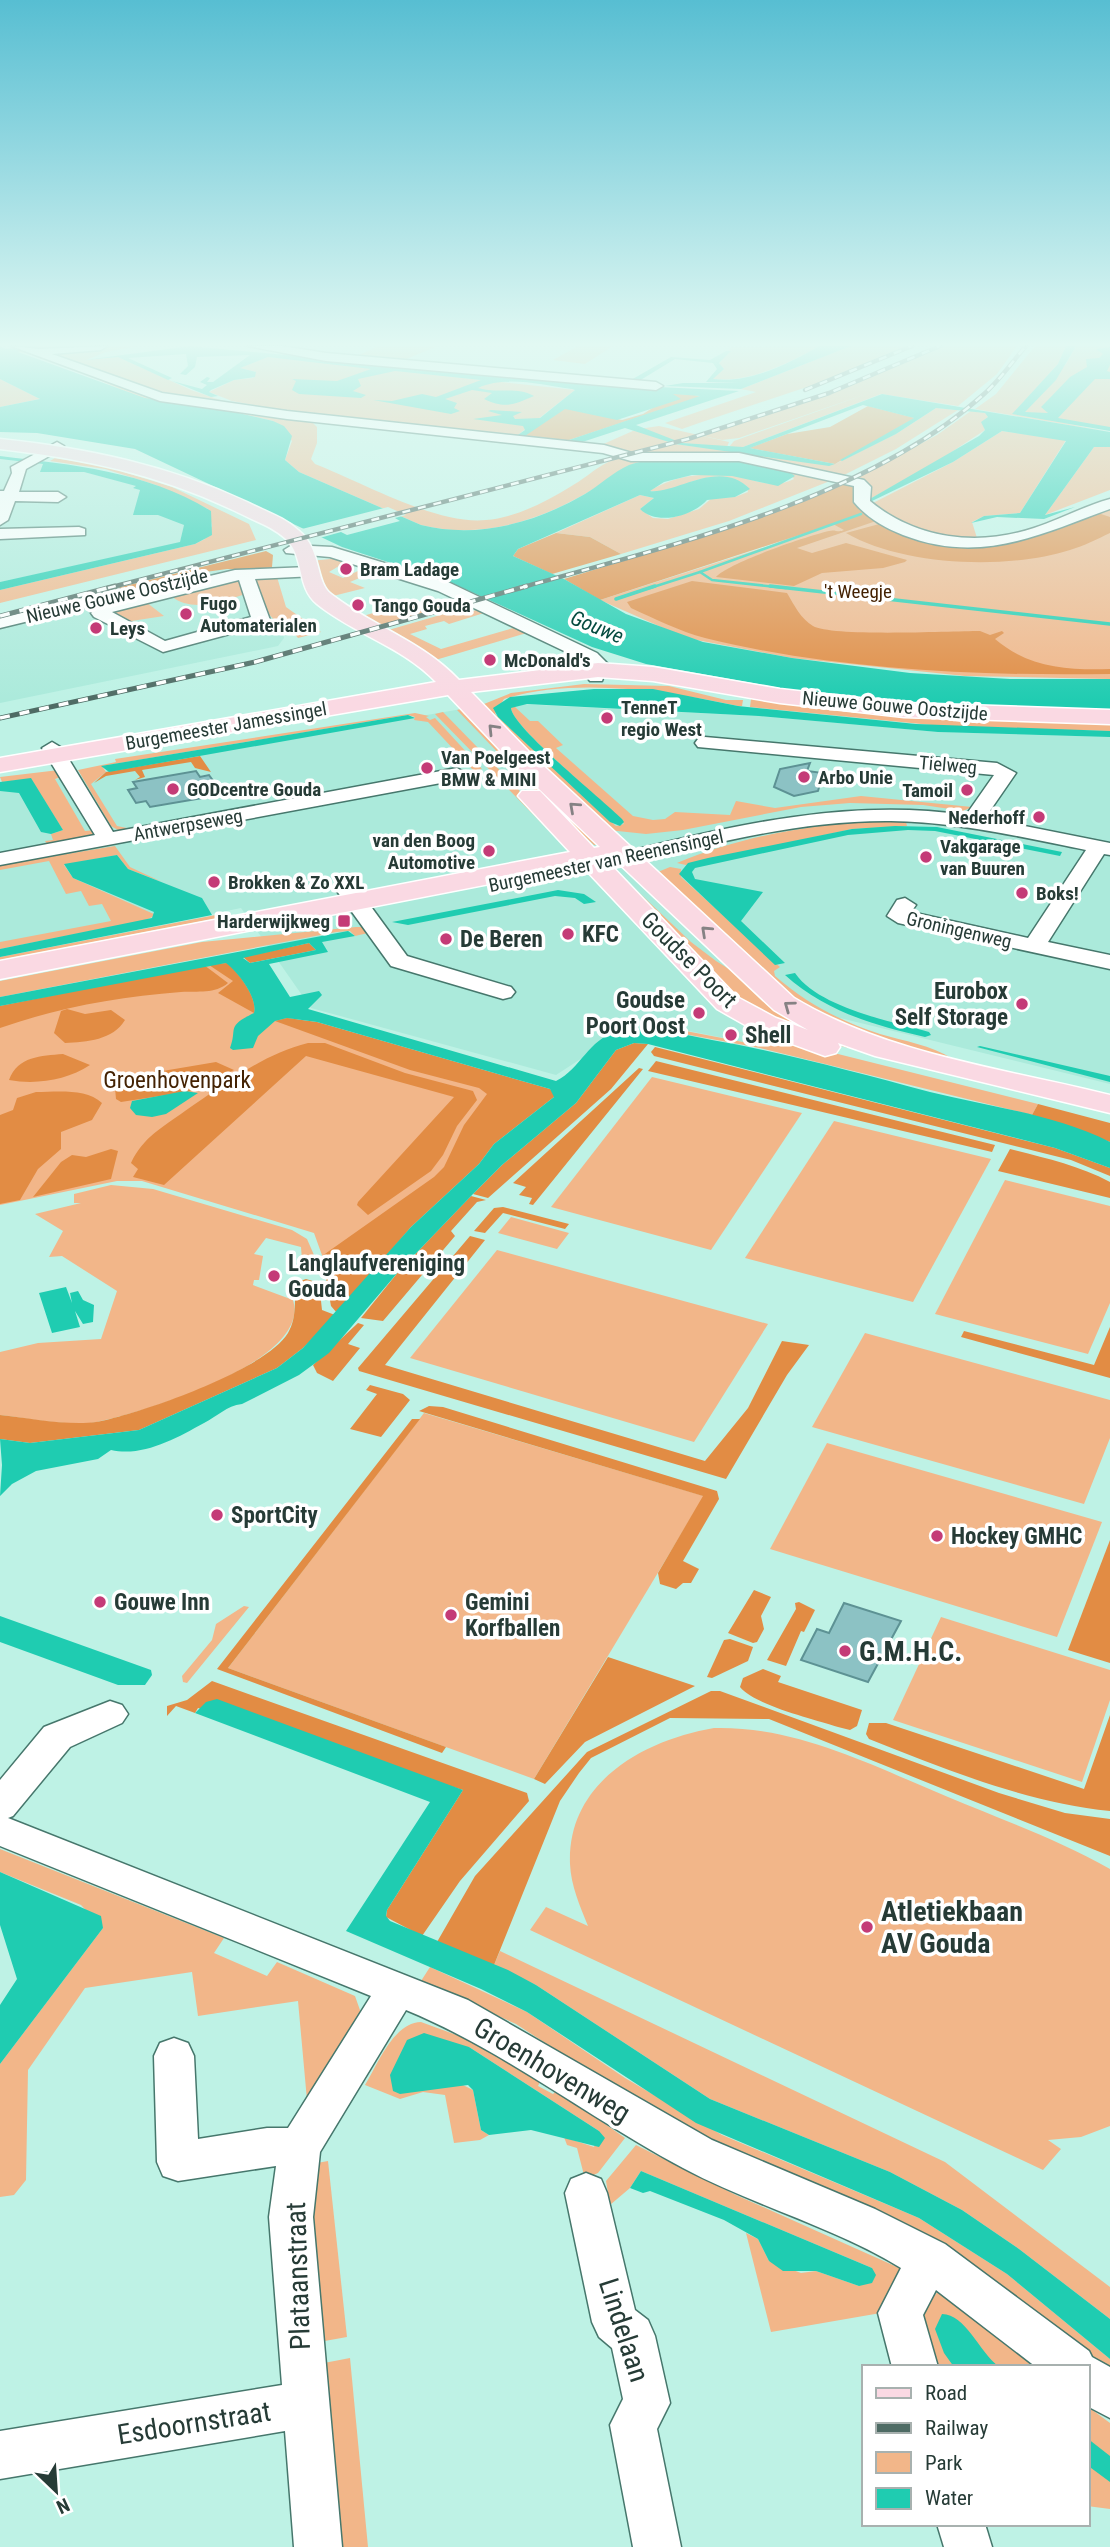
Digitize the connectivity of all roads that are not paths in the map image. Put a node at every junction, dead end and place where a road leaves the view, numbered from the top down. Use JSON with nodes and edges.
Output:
{"nodes":[{"id":1,"x":33,"y":465,"type":"edge"},
{"id":2,"x":115,"y":465,"type":"edge"},
{"id":3,"x":775,"y":465,"type":"edge"},
{"id":4,"x":5,"y":495,"type":"edge"},
{"id":5,"x":58,"y":497,"type":"dead end"},
{"id":6,"x":1110,"y":504,"type":"edge"},
{"id":7,"x":0,"y":520,"type":"edge"},
{"id":8,"x":79,"y":532,"type":"dead end"},
{"id":9,"x":0,"y":534,"type":"edge"},
{"id":10,"x":300,"y":561,"type":"junction"},
{"id":11,"x":240,"y":574,"type":"junction"},
{"id":12,"x":309,"y":608,"type":"junction"},
{"id":13,"x":0,"y":622,"type":"edge"},
{"id":14,"x":577,"y":651,"type":"junction"},
{"id":15,"x":562,"y":673,"type":"junction"},
{"id":16,"x":597,"y":674,"type":"junction"},
{"id":17,"x":439,"y":692,"type":"junction"},
{"id":18,"x":1110,"y":717,"type":"edge"},
{"id":19,"x":705,"y":743,"type":"dead end"},
{"id":20,"x":57,"y":755,"type":"junction"},
{"id":21,"x":0,"y":767,"type":"edge"},
{"id":22,"x":457,"y":774,"type":"dead end"},
{"id":23,"x":972,"y":821,"type":"junction"},
{"id":24,"x":108,"y":840,"type":"junction"},
{"id":25,"x":1105,"y":847,"type":"edge"},
{"id":26,"x":608,"y":857,"type":"junction"},
{"id":27,"x":0,"y":859,"type":"edge"},
{"id":28,"x":355,"y":899,"type":"junction"},
{"id":29,"x":905,"y":905,"type":"dead end"},
{"id":30,"x":1034,"y":946,"type":"junction"},
{"id":31,"x":1110,"y":962,"type":"edge"},
{"id":32,"x":0,"y":970,"type":"edge"},
{"id":33,"x":503,"y":992,"type":"dead end"},
{"id":34,"x":1110,"y":1104,"type":"edge"},
{"id":35,"x":1110,"y":1119,"type":"edge"},
{"id":36,"x":110,"y":1714,"type":"dead end"},
{"id":37,"x":0,"y":1806,"type":"edge"},
{"id":38,"x":0,"y":1829,"type":"edge"},
{"id":39,"x":397,"y":1990,"type":"junction"},
{"id":40,"x":174,"y":2056,"type":"dead end"},
{"id":41,"x":299,"y":2148,"type":"junction"},
{"id":42,"x":586,"y":2193,"type":"dead end"},
{"id":43,"x":929,"y":2259,"type":"junction"},
{"id":44,"x":914,"y":2365,"type":"edge"},
{"id":45,"x":1070,"y":2365,"type":"edge"},
{"id":46,"x":1089,"y":2379,"type":"edge"},
{"id":47,"x":1110,"y":2395,"type":"edge"},
{"id":48,"x":306,"y":2404,"type":"junction"},
{"id":49,"x":0,"y":2455,"type":"edge"},
{"id":50,"x":962,"y":2526,"type":"edge"},
{"id":51,"x":318,"y":2547,"type":"edge"},
{"id":52,"x":657,"y":2547,"type":"edge"},
{"id":53,"x":968,"y":2547,"type":"edge"}],
"edges":[{"from":1,"to":4,"type":"street"},
{"from":2,"to":10,"type":"main road"},
{"from":3,"to":6,"type":"street"},
{"from":4,"to":5,"type":"street"},
{"from":4,"to":7,"type":"street"},
{"from":8,"to":9,"type":"street"},
{"from":10,"to":11,"type":"street","name":"Nieuwe Gouwe Oostzijde"},
{"from":10,"to":12,"type":"main road"},
{"from":10,"to":14,"type":"street","name":"Nieuwe Gouwe Oostzijde"},
{"from":10,"to":17,"type":"main road"},
{"from":11,"to":11,"type":"street","name":"Nieuwe Gouwe Oostzijde"},
{"from":11,"to":13,"type":"street","name":"Nieuwe Gouwe Oostzijde"},
{"from":12,"to":17,"type":"main road"},
{"from":12,"to":17,"type":"main road"},
{"from":14,"to":15,"type":"street"},
{"from":14,"to":16,"type":"street","name":"Nieuwe Gouwe Oostzijde"},
{"from":15,"to":16,"type":"main road","name":"Nieuwe Gouwe Oostzijde"},
{"from":15,"to":17,"type":"main road","name":"Nieuwe Gouwe Oostzijde"},
{"from":16,"to":17,"type":"main road","name":"Nieuwe Gouwe Oostzijde"},
{"from":16,"to":18,"type":"main road","name":"Nieuwe Gouwe Oostzijde"},
{"from":17,"to":20,"type":"main road","name":"Burgemeester Jamessingel"},
{"from":17,"to":26,"type":"main road","name":"Goudse Poort"},
{"from":26,"to":17,"type":"main road","name":"Goudse Poort","one_way":true},
{"from":19,"to":23,"type":"street","name":"Tielweg"},
{"from":20,"to":21,"type":"main road","name":"Burgemeester Jamessingel"},
{"from":20,"to":24,"type":"street"},
{"from":22,"to":24,"type":"street","name":"Antwerpseweg"},
{"from":23,"to":25,"type":"street","name":"Burgemeester van Reenensingel"},
{"from":23,"to":26,"type":"street","name":"Burgemeester van Reenensingel"},
{"from":24,"to":27,"type":"street","name":"Antwerpseweg"},
{"from":25,"to":30,"type":"street","name":"Groningenweg"},
{"from":26,"to":28,"type":"main road","name":"Burgemeester van Reenensingel"},
{"from":34,"to":26,"type":"main road","name":"Goudse Poort","one_way":true},
{"from":26,"to":35,"type":"main road","name":"Goudse Poort"},
{"from":28,"to":32,"type":"main road","name":"Burgemeester van Reenensingel"},
{"from":28,"to":33,"type":"street"},
{"from":29,"to":30,"type":"street","name":"Groningenweg"},
{"from":30,"to":31,"type":"street","name":"Groningenweg"},
{"from":36,"to":37,"type":"street"},
{"from":38,"to":39,"type":"street","name":"Groenhovenweg"},
{"from":39,"to":41,"type":"street","name":"Plataanstraat"},
{"from":39,"to":43,"type":"street","name":"Groenhovenweg"},
{"from":40,"to":41,"type":"street"},
{"from":41,"to":48,"type":"street","name":"Plataanstraat"},
{"from":42,"to":52,"type":"street","name":"Lindelaan"},
{"from":43,"to":44,"type":"street"},
{"from":43,"to":45,"type":"street","name":"Groenhovenweg"},
{"from":46,"to":47,"type":"street"},
{"from":48,"to":49,"type":"street","name":"Esdoornstraat"},
{"from":48,"to":51,"type":"street","name":"Plataanstraat"},
{"from":50,"to":53,"type":"street"}]}
